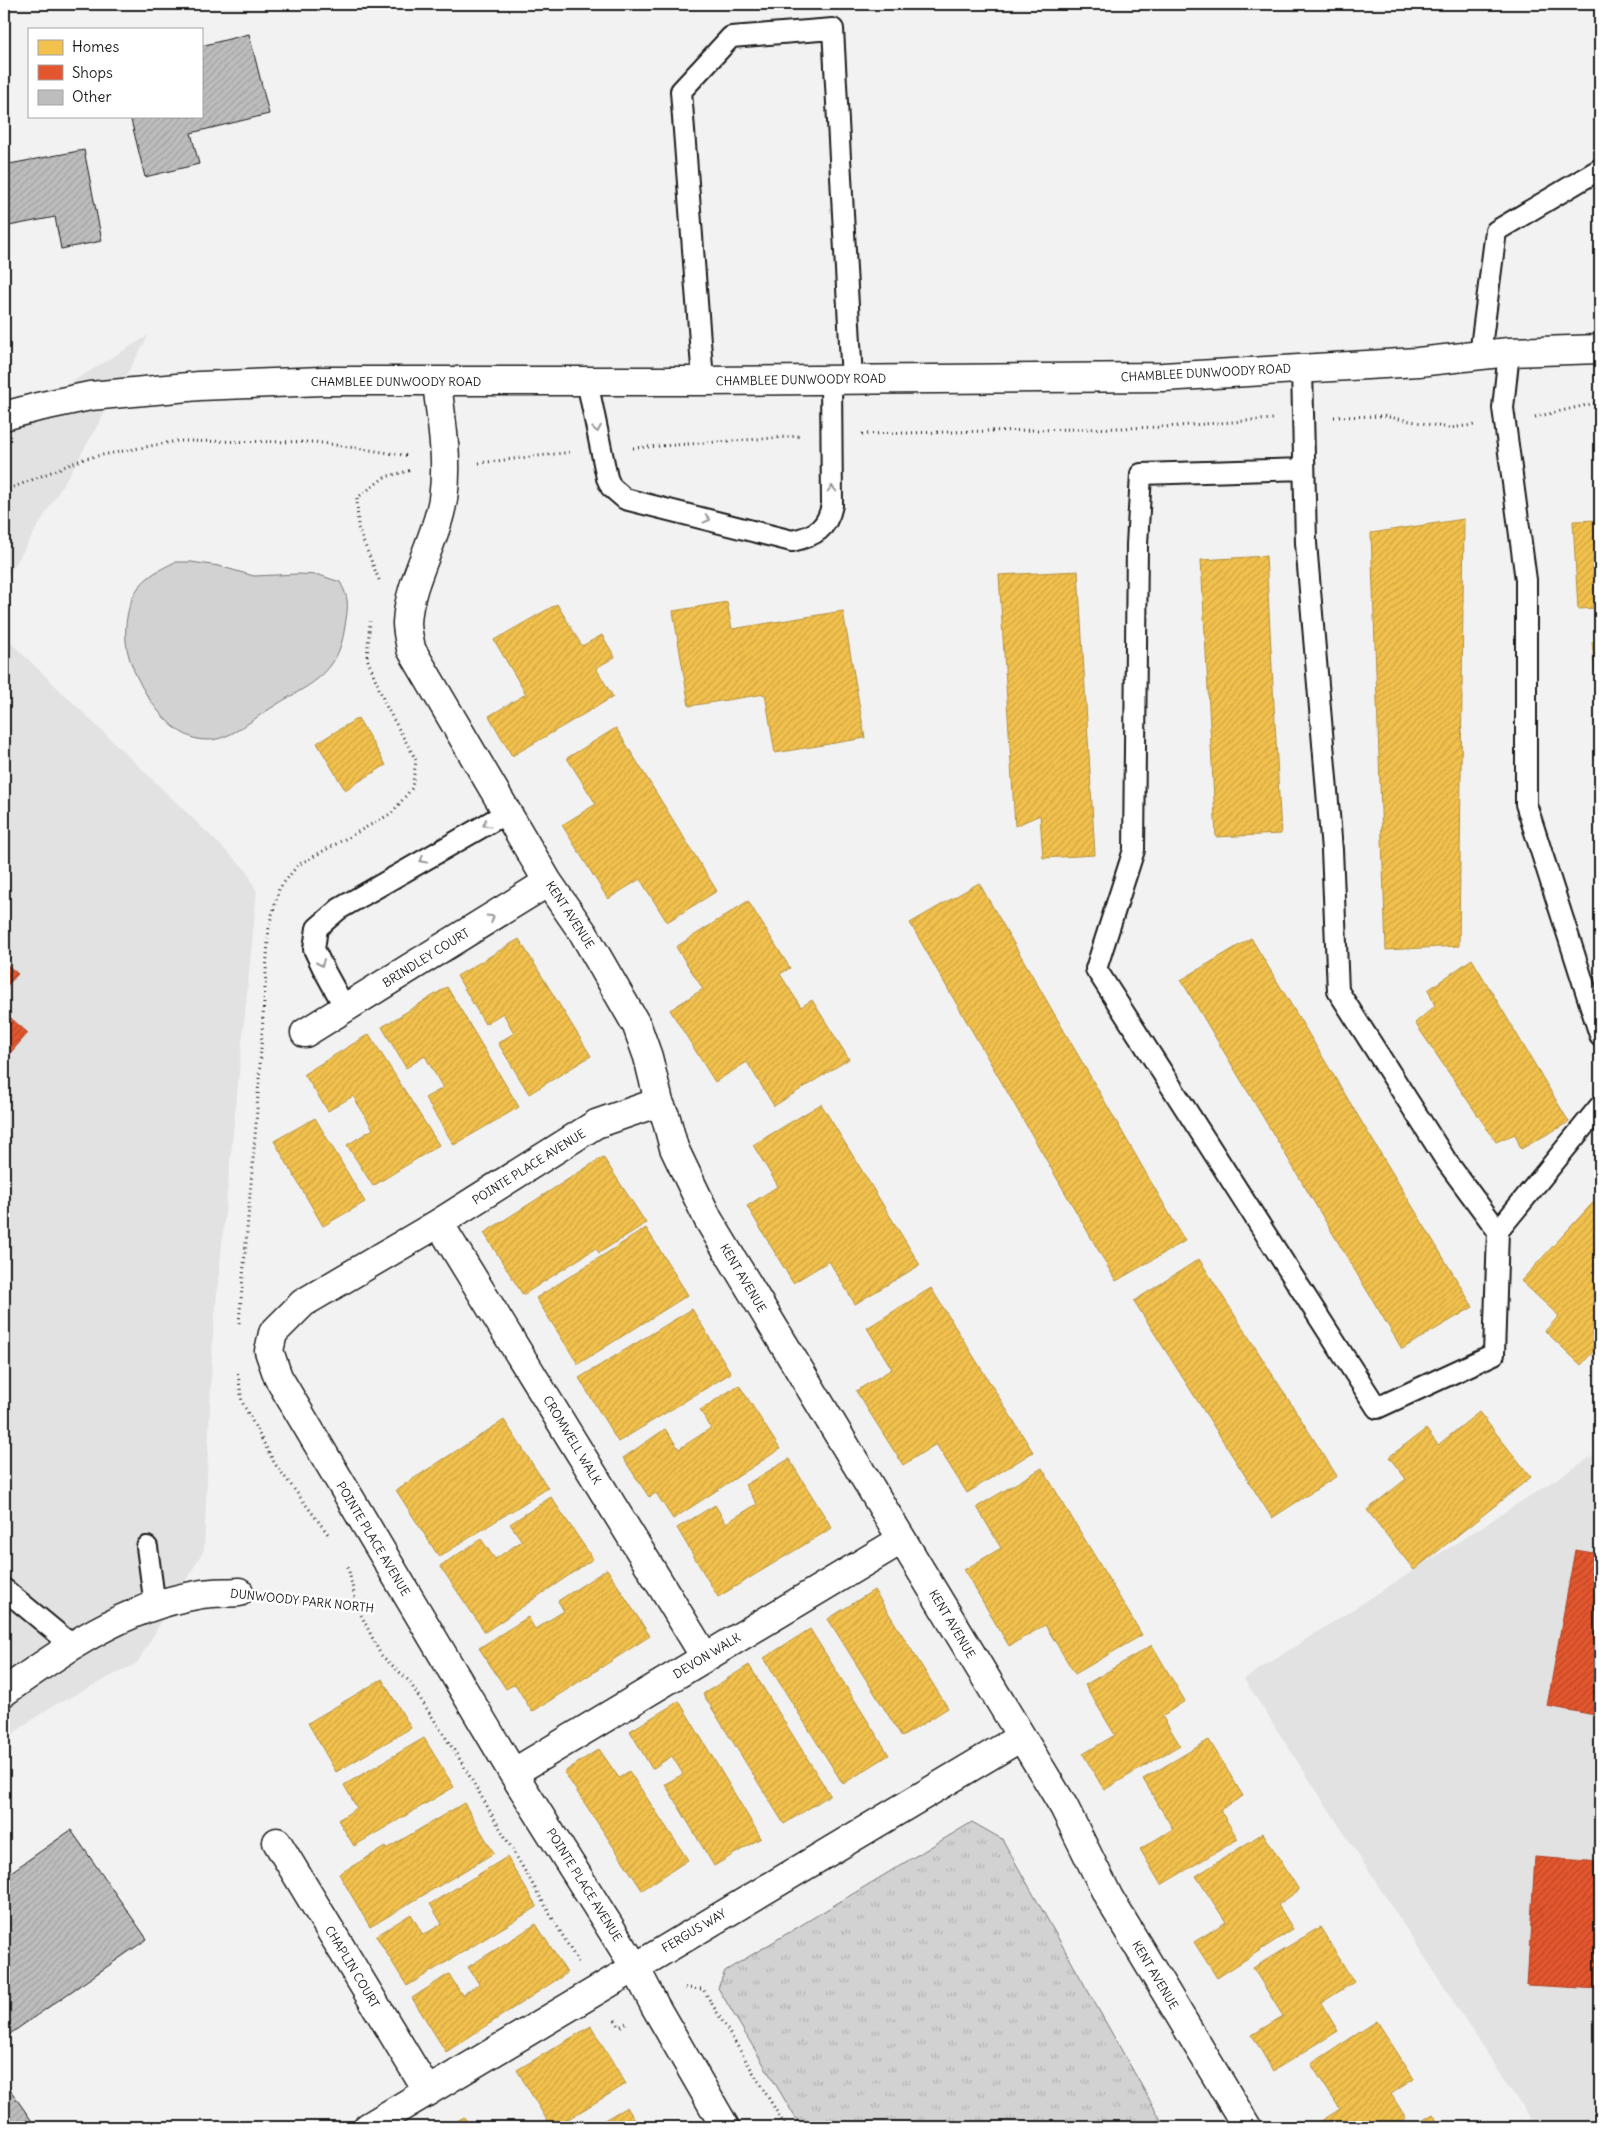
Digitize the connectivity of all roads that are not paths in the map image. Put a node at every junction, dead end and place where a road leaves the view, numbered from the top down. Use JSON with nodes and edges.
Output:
{"nodes":[{"id":1,"x":1600,"y":169,"type":"edge"},
{"id":2,"x":1600,"y":348,"type":"edge"},
{"id":3,"x":1509,"y":352,"type":"junction"},
{"id":4,"x":1480,"y":356,"type":"junction"},
{"id":5,"x":1302,"y":369,"type":"junction"},
{"id":6,"x":842,"y":380,"type":"junction"},
{"id":7,"x":587,"y":381,"type":"junction"},
{"id":8,"x":703,"y":381,"type":"junction"},
{"id":9,"x":437,"y":382,"type":"junction"},
{"id":10,"x":4,"y":416,"type":"edge"},
{"id":11,"x":1303,"y":469,"type":"junction"},
{"id":12,"x":508,"y":812,"type":"junction"},
{"id":13,"x":548,"y":882,"type":"junction"},
{"id":14,"x":345,"y":1008,"type":"junction"},
{"id":15,"x":305,"y":1033,"type":"dead end"},
{"id":16,"x":1600,"y":1034,"type":"edge"},
{"id":17,"x":659,"y":1102,"type":"junction"},
{"id":18,"x":1600,"y":1106,"type":"edge"},
{"id":19,"x":439,"y":1223,"type":"junction"},
{"id":20,"x":1498,"y":1231,"type":"junction"},
{"id":21,"x":901,"y":1540,"type":"junction"},
{"id":22,"x":147,"y":1547,"type":"dead end"},
{"id":23,"x":4,"y":1589,"type":"edge"},
{"id":24,"x":239,"y":1592,"type":"road end"},
{"id":25,"x":154,"y":1606,"type":"junction"},
{"id":26,"x":73,"y":1646,"type":"junction"},
{"id":27,"x":705,"y":1658,"type":"junction"},
{"id":28,"x":4,"y":1692,"type":"edge"},
{"id":29,"x":1021,"y":1737,"type":"junction"},
{"id":30,"x":513,"y":1772,"type":"junction"},
{"id":31,"x":277,"y":1842,"type":"dead end"},
{"id":32,"x":635,"y":1966,"type":"junction"},
{"id":33,"x":428,"y":2092,"type":"junction"},
{"id":34,"x":368,"y":2127,"type":"edge"},
{"id":35,"x":725,"y":2127,"type":"edge"},
{"id":36,"x":1247,"y":2127,"type":"edge"}],
"edges":[{"from":1,"to":4,"type":"lane"},
{"from":2,"to":3,"type":"street","name":"CHAMBLEE DUNWOODY ROAD"},
{"from":3,"to":4,"type":"street","name":"CHAMBLEE DUNWOODY ROAD"},
{"from":3,"to":16,"type":"lane"},
{"from":4,"to":5,"type":"street","name":"CHAMBLEE DUNWOODY ROAD"},
{"from":5,"to":6,"type":"street","name":"CHAMBLEE DUNWOODY ROAD"},
{"from":5,"to":11,"type":"lane"},
{"from":7,"to":6,"type":"lane","one_way":true},
{"from":6,"to":8,"type":"street","name":"CHAMBLEE DUNWOODY ROAD"},
{"from":6,"to":8,"type":"lane"},
{"from":7,"to":8,"type":"street","name":"CHAMBLEE DUNWOODY ROAD"},
{"from":7,"to":9,"type":"street","name":"CHAMBLEE DUNWOODY ROAD"},
{"from":9,"to":10,"type":"street","name":"CHAMBLEE DUNWOODY ROAD"},
{"from":9,"to":12,"type":"street","name":"KENT AVENUE"},
{"from":11,"to":20,"type":"lane"},
{"from":11,"to":20,"type":"lane"},
{"from":12,"to":13,"type":"street","name":"KENT AVENUE"},
{"from":12,"to":14,"type":"lane","one_way":true},
{"from":14,"to":13,"type":"street","name":"BRINDLEY COURT","one_way":true},
{"from":13,"to":17,"type":"street","name":"KENT AVENUE"},
{"from":14,"to":15,"type":"street","name":"BRINDLEY COURT"},
{"from":17,"to":19,"type":"street","name":"POINTE PLACE AVENUE"},
{"from":17,"to":21,"type":"street","name":"KENT AVENUE"},
{"from":18,"to":20,"type":"lane"},
{"from":19,"to":27,"type":"street","name":"CROMWELL WALK"},
{"from":19,"to":30,"type":"street","name":"POINTE PLACE AVENUE"},
{"from":21,"to":27,"type":"street","name":"DEVON WALK"},
{"from":21,"to":29,"type":"street","name":"KENT AVENUE"},
{"from":22,"to":25,"type":"lane"},
{"from":23,"to":26,"type":"lane"},
{"from":24,"to":25,"type":"street","name":"DUNWOODY PARK NORTH"},
{"from":25,"to":26,"type":"street","name":"DUNWOODY PARK NORTH"},
{"from":26,"to":28,"type":"street","name":"DUNWOODY PARK NORTH"},
{"from":27,"to":30,"type":"street","name":"DEVON WALK"},
{"from":29,"to":32,"type":"street","name":"FERGUS WAY"},
{"from":29,"to":36,"type":"street","name":"KENT AVENUE"},
{"from":30,"to":32,"type":"street","name":"POINTE PLACE AVENUE"},
{"from":31,"to":33,"type":"street","name":"CHAPLIN COURT"},
{"from":32,"to":33,"type":"street","name":"FERGUS WAY"},
{"from":32,"to":35,"type":"street","name":"POINTE PLACE AVENUE"},
{"from":33,"to":34,"type":"street","name":"FERGUS WAY"}]}
